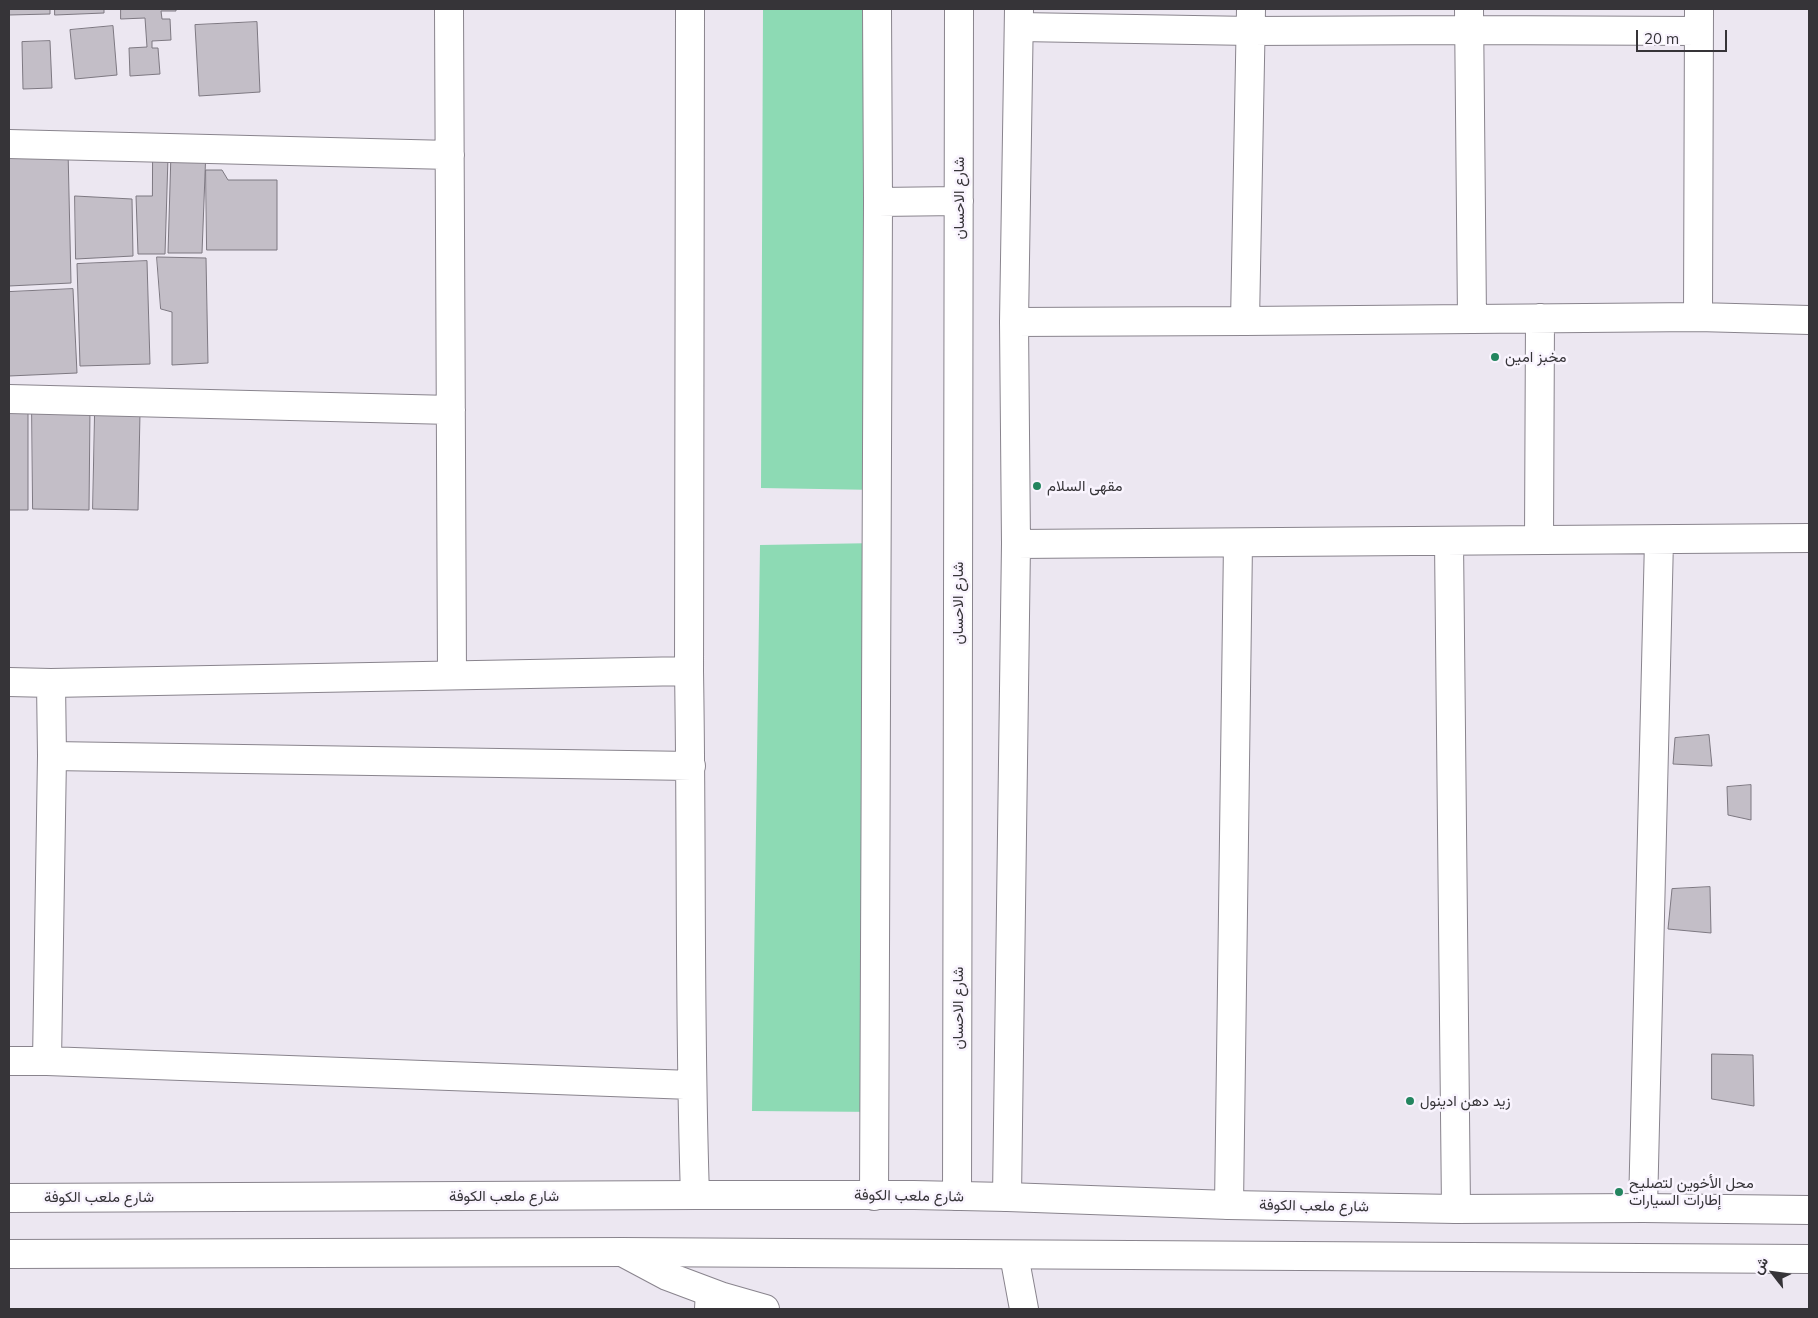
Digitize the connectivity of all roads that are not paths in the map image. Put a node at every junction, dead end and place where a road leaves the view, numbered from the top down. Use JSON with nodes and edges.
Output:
{"nodes":[{"id":1,"x":449,"y":9,"type":"edge"},
{"id":2,"x":690,"y":9,"type":"edge"},
{"id":3,"x":877,"y":9,"type":"edge"},
{"id":4,"x":959,"y":9,"type":"edge"},
{"id":5,"x":1019,"y":18,"type":"edge"},
{"id":6,"x":1469,"y":19,"type":"edge"},
{"id":7,"x":1251,"y":20,"type":"edge"},
{"id":8,"x":1699,"y":20,"type":"edge"},
{"id":9,"x":9,"y":144,"type":"edge"},
{"id":10,"x":450,"y":155,"type":"junction"},
{"id":11,"x":958,"y":201,"type":"junction"},
{"id":12,"x":878,"y":202,"type":"junction"},
{"id":13,"x":1698,"y":317,"type":"junction"},
{"id":14,"x":1540,"y":318,"type":"junction"},
{"id":15,"x":1472,"y":319,"type":"junction"},
{"id":16,"x":1809,"y":320,"type":"edge"},
{"id":17,"x":1245,"y":321,"type":"junction"},
{"id":18,"x":1014,"y":322,"type":"junction"},
{"id":19,"x":9,"y":399,"type":"edge"},
{"id":20,"x":451,"y":410,"type":"junction"},
{"id":21,"x":1809,"y":538,"type":"edge"},
{"id":22,"x":1539,"y":540,"type":"junction"},
{"id":23,"x":1659,"y":540,"type":"junction"},
{"id":24,"x":1449,"y":541,"type":"junction"},
{"id":25,"x":1238,"y":543,"type":"junction"},
{"id":26,"x":1016,"y":544,"type":"junction"},
{"id":27,"x":689,"y":671,"type":"junction"},
{"id":28,"x":452,"y":674,"type":"junction"},
{"id":29,"x":9,"y":682,"type":"edge"},
{"id":30,"x":50,"y":683,"type":"junction"},
{"id":31,"x":52,"y":756,"type":"junction"},
{"id":32,"x":691,"y":766,"type":"junction"},
{"id":33,"x":9,"y":1061,"type":"edge"},
{"id":34,"x":47,"y":1061,"type":"junction"},
{"id":35,"x":691,"y":1085,"type":"junction"},
{"id":36,"x":694,"y":1195,"type":"junction"},
{"id":37,"x":874,"y":1196,"type":"junction"},
{"id":38,"x":958,"y":1196,"type":"junction"},
{"id":39,"x":1007,"y":1197,"type":"junction"},
{"id":40,"x":9,"y":1198,"type":"edge"},
{"id":41,"x":1229,"y":1204,"type":"junction"},
{"id":42,"x":1456,"y":1208,"type":"junction"},
{"id":43,"x":1644,"y":1208,"type":"junction"},
{"id":44,"x":1809,"y":1210,"type":"edge"},
{"id":45,"x":622,"y":1252,"type":"junction"},
{"id":46,"x":9,"y":1254,"type":"edge"},
{"id":47,"x":1014,"y":1255,"type":"junction"},
{"id":48,"x":1809,"y":1259,"type":"edge"},
{"id":49,"x":705,"y":1300,"type":"edge"},
{"id":50,"x":765,"y":1309,"type":"edge"},
{"id":51,"x":1024,"y":1309,"type":"edge"}],
"edges":[{"from":1,"to":10,"type":"street"},
{"from":2,"to":27,"type":"street"},
{"from":3,"to":12,"type":"street"},
{"from":4,"to":11,"type":"street","name":"شارع الاحسان"},
{"from":5,"to":7,"type":"street"},
{"from":5,"to":18,"type":"street"},
{"from":6,"to":7,"type":"street"},
{"from":6,"to":8,"type":"street"},
{"from":6,"to":15,"type":"street"},
{"from":7,"to":17,"type":"street"},
{"from":8,"to":13,"type":"street"},
{"from":9,"to":10,"type":"street"},
{"from":10,"to":20,"type":"street"},
{"from":11,"to":12,"type":"street"},
{"from":11,"to":38,"type":"street","name":"شارع الاحسان"},
{"from":12,"to":37,"type":"street"},
{"from":13,"to":14,"type":"street"},
{"from":13,"to":16,"type":"street"},
{"from":14,"to":15,"type":"street"},
{"from":14,"to":22,"type":"street"},
{"from":15,"to":17,"type":"street"},
{"from":17,"to":18,"type":"street"},
{"from":18,"to":26,"type":"street"},
{"from":19,"to":20,"type":"street"},
{"from":20,"to":28,"type":"street"},
{"from":21,"to":23,"type":"street"},
{"from":22,"to":23,"type":"street"},
{"from":22,"to":24,"type":"street"},
{"from":23,"to":43,"type":"street"},
{"from":24,"to":25,"type":"street"},
{"from":24,"to":42,"type":"street"},
{"from":25,"to":26,"type":"street"},
{"from":25,"to":41,"type":"street"},
{"from":26,"to":39,"type":"street"},
{"from":27,"to":28,"type":"street"},
{"from":27,"to":32,"type":"street"},
{"from":28,"to":30,"type":"street"},
{"from":29,"to":30,"type":"street"},
{"from":30,"to":31,"type":"street"},
{"from":31,"to":32,"type":"street"},
{"from":31,"to":34,"type":"street"},
{"from":32,"to":35,"type":"street"},
{"from":33,"to":34,"type":"street"},
{"from":34,"to":35,"type":"street"},
{"from":35,"to":36,"type":"street"},
{"from":36,"to":37,"type":"street","name":"شارع ملعب الكوفة"},
{"from":36,"to":40,"type":"street","name":"شارع ملعب الكوفة"},
{"from":37,"to":38,"type":"street","name":"شارع ملعب الكوفة"},
{"from":38,"to":39,"type":"street","name":"شارع ملعب الكوفة"},
{"from":39,"to":41,"type":"street","name":"شارع ملعب الكوفة"},
{"from":41,"to":42,"type":"street","name":"شارع ملعب الكوفة"},
{"from":42,"to":43,"type":"street","name":"شارع ملعب الكوفة"},
{"from":43,"to":44,"type":"street","name":"شارع ملعب الكوفة"},
{"from":45,"to":46,"type":"street"},
{"from":45,"to":47,"type":"street"},
{"from":45,"to":49,"type":"street"},
{"from":47,"to":48,"type":"street"},
{"from":47,"to":51,"type":"street"},
{"from":49,"to":50,"type":"street"}]}
